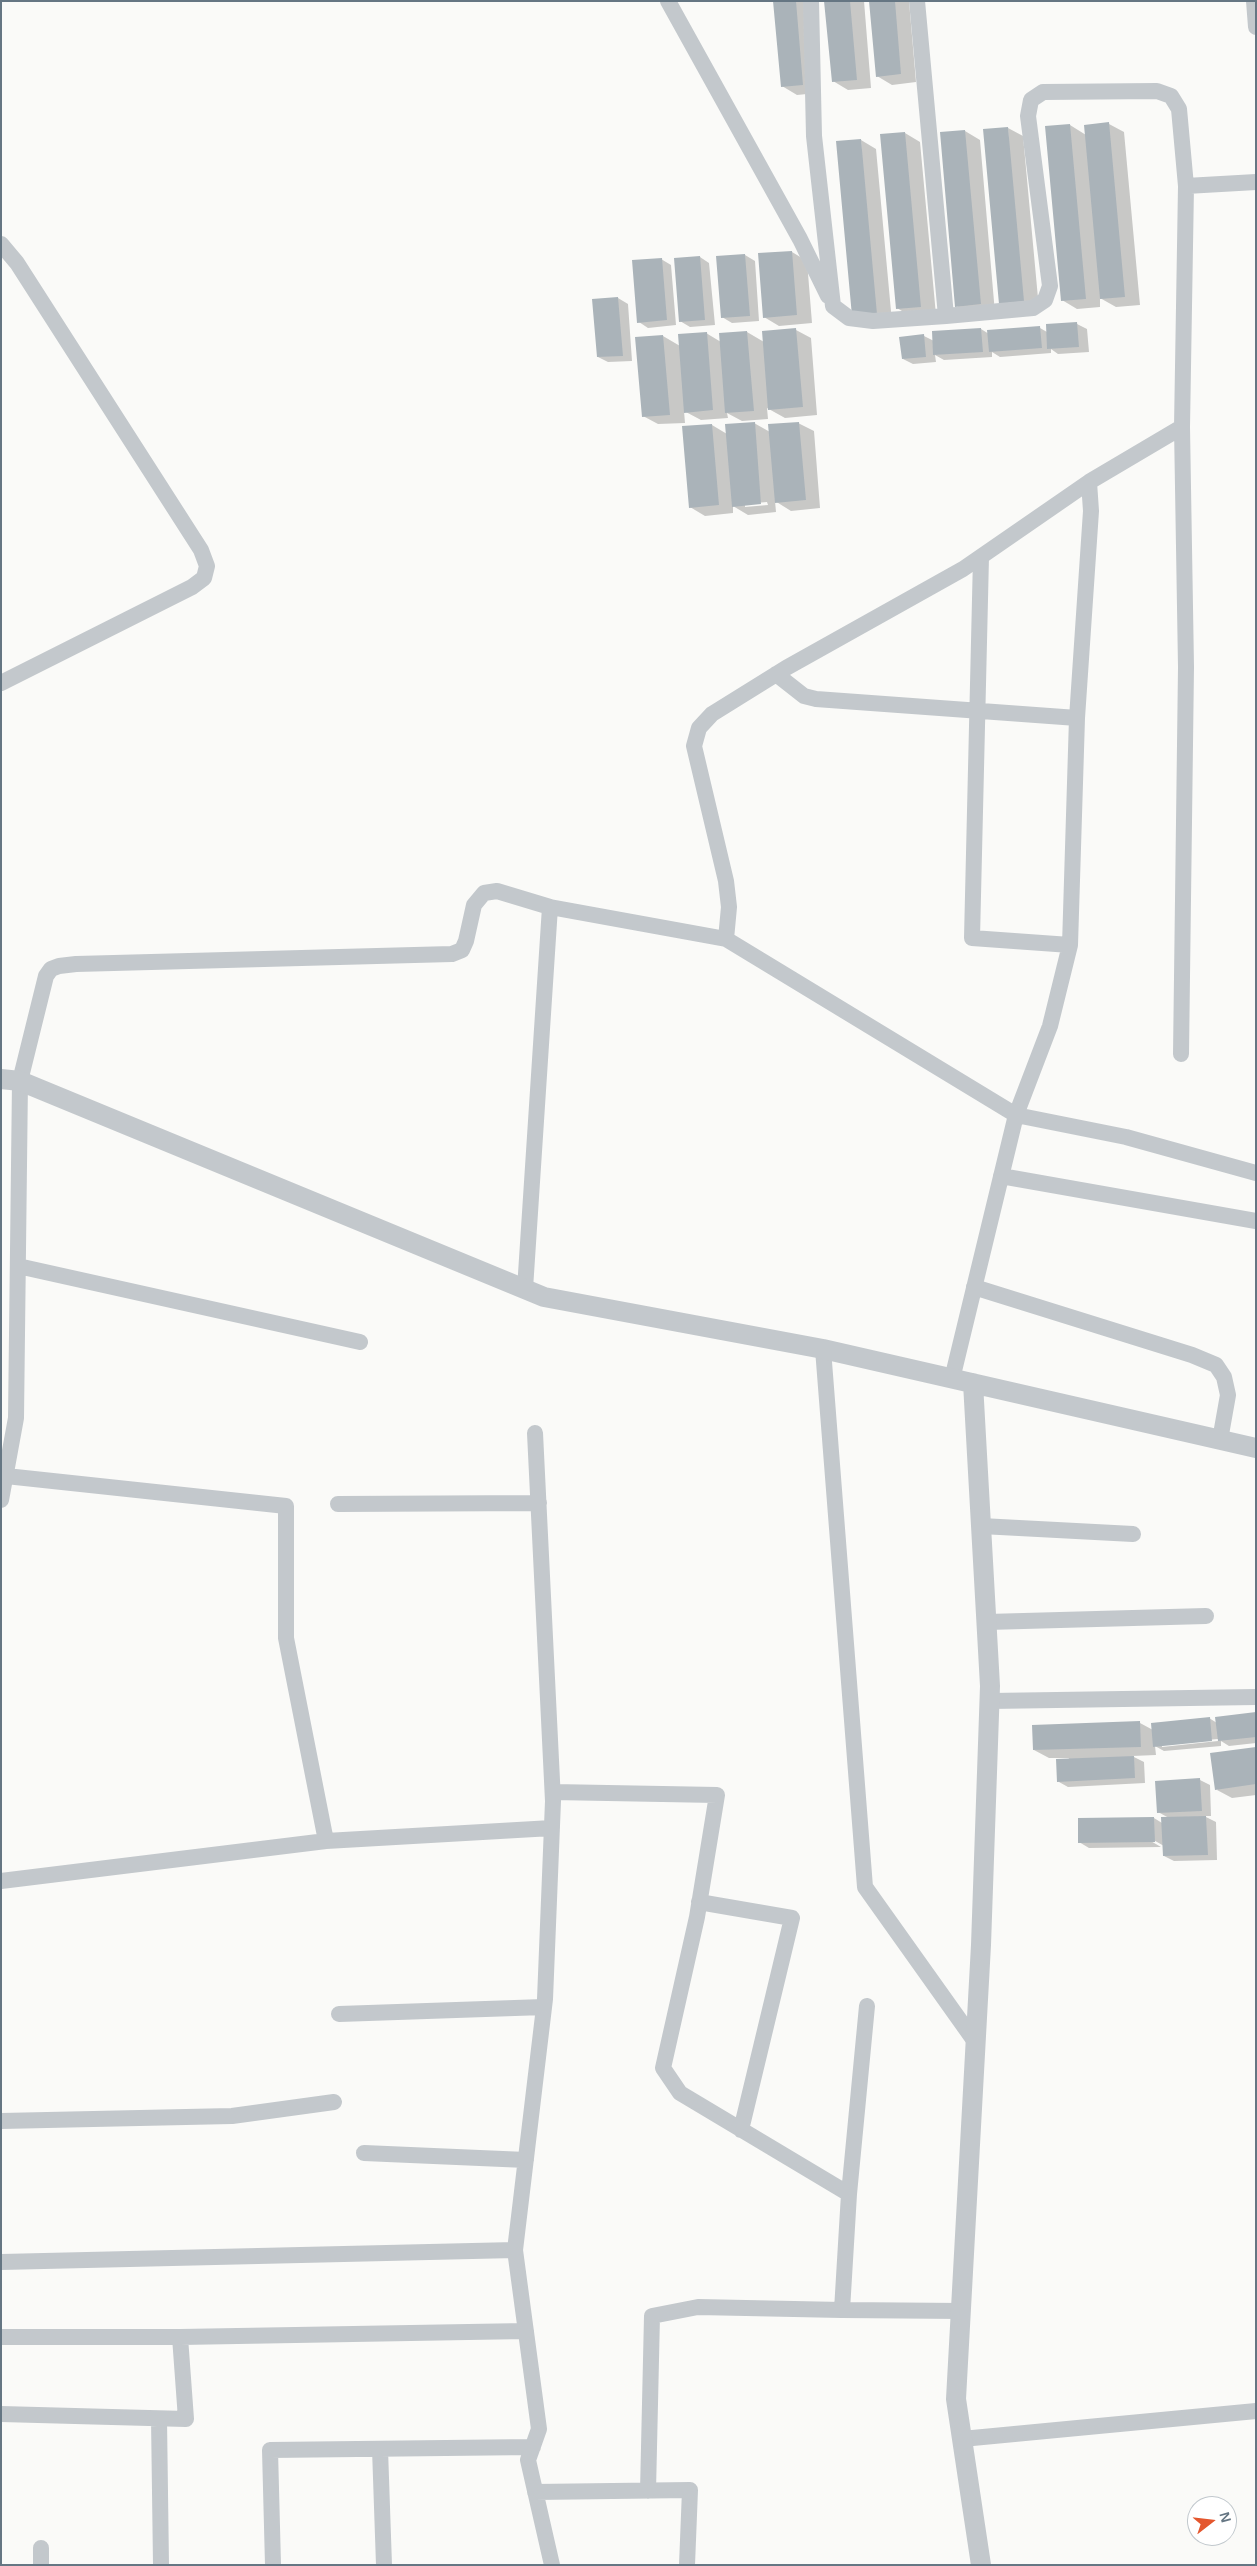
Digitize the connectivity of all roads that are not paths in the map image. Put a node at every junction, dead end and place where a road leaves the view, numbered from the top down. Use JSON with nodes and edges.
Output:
{"nodes":[{"id":1,"x":668,"y":1,"type":"edge"},
{"id":2,"x":811,"y":1,"type":"edge"},
{"id":3,"x":916,"y":1,"type":"edge"},
{"id":4,"x":1254,"y":1,"type":"edge"},
{"id":5,"x":1256,"y":27,"type":"edge"},
{"id":6,"x":1256,"y":182,"type":"edge"},
{"id":7,"x":1186,"y":186,"type":"junction"},
{"id":8,"x":1,"y":244,"type":"edge"},
{"id":9,"x":833,"y":306,"type":"junction"},
{"id":10,"x":946,"y":316,"type":"junction"},
{"id":11,"x":1182,"y":427,"type":"junction"},
{"id":12,"x":1089,"y":482,"type":"junction"},
{"id":13,"x":981,"y":557,"type":"junction"},
{"id":14,"x":776,"y":674,"type":"junction"},
{"id":15,"x":1,"y":683,"type":"edge"},
{"id":16,"x":979,"y":711,"type":"junction"},
{"id":17,"x":1077,"y":718,"type":"junction"},
{"id":18,"x":550,"y":907,"type":"junction"},
{"id":19,"x":726,"y":939,"type":"junction"},
{"id":20,"x":1070,"y":945,"type":"junction"},
{"id":21,"x":1181,"y":1054,"type":"dead end"},
{"id":22,"x":11,"y":1080,"type":"edge"},
{"id":23,"x":1016,"y":1115,"type":"junction"},
{"id":24,"x":1256,"y":1172,"type":"edge"},
{"id":25,"x":1001,"y":1176,"type":"junction"},
{"id":26,"x":1256,"y":1221,"type":"edge"},
{"id":27,"x":18,"y":1266,"type":"junction"},
{"id":28,"x":974,"y":1287,"type":"junction"},
{"id":29,"x":525,"y":1289,"type":"junction"},
{"id":30,"x":360,"y":1342,"type":"dead end"},
{"id":31,"x":823,"y":1350,"type":"junction"},
{"id":32,"x":952,"y":1379,"type":"junction"},
{"id":33,"x":973,"y":1384,"type":"junction"},
{"id":34,"x":535,"y":1433,"type":"dead end"},
{"id":35,"x":1220,"y":1440,"type":"junction"},
{"id":36,"x":1256,"y":1448,"type":"edge"},
{"id":37,"x":6,"y":1476,"type":"junction"},
{"id":38,"x":1,"y":1500,"type":"edge"},
{"id":39,"x":539,"y":1503,"type":"junction"},
{"id":40,"x":338,"y":1504,"type":"dead end"},
{"id":41,"x":981,"y":1526,"type":"junction"},
{"id":42,"x":1133,"y":1534,"type":"dead end"},
{"id":43,"x":1206,"y":1616,"type":"dead end"},
{"id":44,"x":987,"y":1622,"type":"junction"},
{"id":45,"x":1256,"y":1697,"type":"edge"},
{"id":46,"x":990,"y":1701,"type":"junction"},
{"id":47,"x":553,"y":1792,"type":"junction"},
{"id":48,"x":552,"y":1828,"type":"junction"},
{"id":49,"x":326,"y":1841,"type":"junction"},
{"id":50,"x":1,"y":1881,"type":"edge"},
{"id":51,"x":699,"y":1902,"type":"junction"},
{"id":52,"x":868,"y":2006,"type":"dead end"},
{"id":53,"x":544,"y":2008,"type":"junction"},
{"id":54,"x":338,"y":2014,"type":"dead end"},
{"id":55,"x":976,"y":2043,"type":"junction"},
{"id":56,"x":334,"y":2102,"type":"dead end"},
{"id":57,"x":1,"y":2121,"type":"edge"},
{"id":58,"x":741,"y":2130,"type":"junction"},
{"id":59,"x":364,"y":2153,"type":"dead end"},
{"id":60,"x":526,"y":2160,"type":"junction"},
{"id":61,"x":849,"y":2194,"type":"junction"},
{"id":62,"x":515,"y":2250,"type":"junction"},
{"id":63,"x":1,"y":2262,"type":"edge"},
{"id":64,"x":842,"y":2310,"type":"junction"},
{"id":65,"x":961,"y":2311,"type":"junction"},
{"id":66,"x":526,"y":2331,"type":"junction"},
{"id":67,"x":1,"y":2337,"type":"edge"},
{"id":68,"x":180,"y":2337,"type":"junction"},
{"id":69,"x":1256,"y":2411,"type":"edge"},
{"id":70,"x":1,"y":2414,"type":"edge"},
{"id":71,"x":159,"y":2418,"type":"junction"},
{"id":72,"x":962,"y":2439,"type":"junction"},
{"id":73,"x":533,"y":2447,"type":"junction"},
{"id":74,"x":380,"y":2448,"type":"junction"},
{"id":75,"x":648,"y":2491,"type":"junction"},
{"id":76,"x":535,"y":2492,"type":"junction"},
{"id":77,"x":41,"y":2548,"type":"dead end"},
{"id":78,"x":41,"y":2565,"type":"edge"},
{"id":79,"x":161,"y":2565,"type":"edge"},
{"id":80,"x":273,"y":2565,"type":"edge"},
{"id":81,"x":384,"y":2565,"type":"edge"},
{"id":82,"x":552,"y":2565,"type":"edge"},
{"id":83,"x":687,"y":2565,"type":"edge"},
{"id":84,"x":981,"y":2565,"type":"edge"}],
"edges":[{"from":1,"to":9,"type":"street"},
{"from":2,"to":9,"type":"street"},
{"from":3,"to":10,"type":"street"},
{"from":4,"to":5,"type":"street"},
{"from":6,"to":7,"type":"street"},
{"from":7,"to":10,"type":"street"},
{"from":7,"to":11,"type":"street"},
{"from":8,"to":15,"type":"street"},
{"from":9,"to":10,"type":"street"},
{"from":11,"to":12,"type":"street"},
{"from":11,"to":21,"type":"street"},
{"from":12,"to":13,"type":"street"},
{"from":12,"to":17,"type":"street"},
{"from":13,"to":14,"type":"street"},
{"from":13,"to":16,"type":"street"},
{"from":14,"to":16,"type":"street"},
{"from":14,"to":19,"type":"street"},
{"from":16,"to":17,"type":"street"},
{"from":16,"to":20,"type":"street"},
{"from":17,"to":20,"type":"street"},
{"from":18,"to":19,"type":"street"},
{"from":18,"to":22,"type":"street"},
{"from":18,"to":29,"type":"street"},
{"from":19,"to":23,"type":"street"},
{"from":20,"to":23,"type":"street"},
{"from":22,"to":27,"type":"street"},
{"from":22,"to":29,"type":"street"},
{"from":23,"to":24,"type":"street"},
{"from":23,"to":25,"type":"street"},
{"from":25,"to":26,"type":"street"},
{"from":25,"to":28,"type":"street"},
{"from":27,"to":30,"type":"street"},
{"from":27,"to":37,"type":"street"},
{"from":28,"to":32,"type":"street"},
{"from":28,"to":35,"type":"street"},
{"from":29,"to":31,"type":"street"},
{"from":31,"to":32,"type":"street"},
{"from":31,"to":55,"type":"street"},
{"from":32,"to":33,"type":"street"},
{"from":33,"to":35,"type":"street"},
{"from":33,"to":41,"type":"street"},
{"from":34,"to":39,"type":"street"},
{"from":35,"to":36,"type":"street"},
{"from":37,"to":38,"type":"street"},
{"from":37,"to":49,"type":"street"},
{"from":39,"to":40,"type":"street"},
{"from":39,"to":47,"type":"street"},
{"from":41,"to":42,"type":"street"},
{"from":41,"to":44,"type":"street"},
{"from":43,"to":44,"type":"street"},
{"from":44,"to":46,"type":"street"},
{"from":45,"to":46,"type":"street"},
{"from":46,"to":55,"type":"street"},
{"from":47,"to":48,"type":"street"},
{"from":47,"to":51,"type":"street"},
{"from":48,"to":49,"type":"street"},
{"from":48,"to":53,"type":"street"},
{"from":49,"to":50,"type":"street"},
{"from":51,"to":58,"type":"street"},
{"from":51,"to":58,"type":"street"},
{"from":52,"to":61,"type":"street"},
{"from":53,"to":54,"type":"street"},
{"from":53,"to":60,"type":"street"},
{"from":55,"to":65,"type":"street"},
{"from":56,"to":57,"type":"street"},
{"from":58,"to":61,"type":"street"},
{"from":59,"to":60,"type":"street"},
{"from":60,"to":62,"type":"street"},
{"from":61,"to":64,"type":"street"},
{"from":62,"to":63,"type":"street"},
{"from":62,"to":66,"type":"street"},
{"from":64,"to":65,"type":"street"},
{"from":64,"to":75,"type":"street"},
{"from":65,"to":72,"type":"street"},
{"from":66,"to":68,"type":"street"},
{"from":66,"to":73,"type":"street"},
{"from":67,"to":68,"type":"street"},
{"from":68,"to":71,"type":"street"},
{"from":69,"to":72,"type":"street"},
{"from":70,"to":71,"type":"street"},
{"from":71,"to":79,"type":"street"},
{"from":72,"to":84,"type":"street"},
{"from":73,"to":74,"type":"street"},
{"from":73,"to":76,"type":"street"},
{"from":74,"to":80,"type":"street"},
{"from":74,"to":81,"type":"street"},
{"from":75,"to":76,"type":"street"},
{"from":75,"to":83,"type":"street"},
{"from":76,"to":82,"type":"street"},
{"from":77,"to":78,"type":"street"}]}
